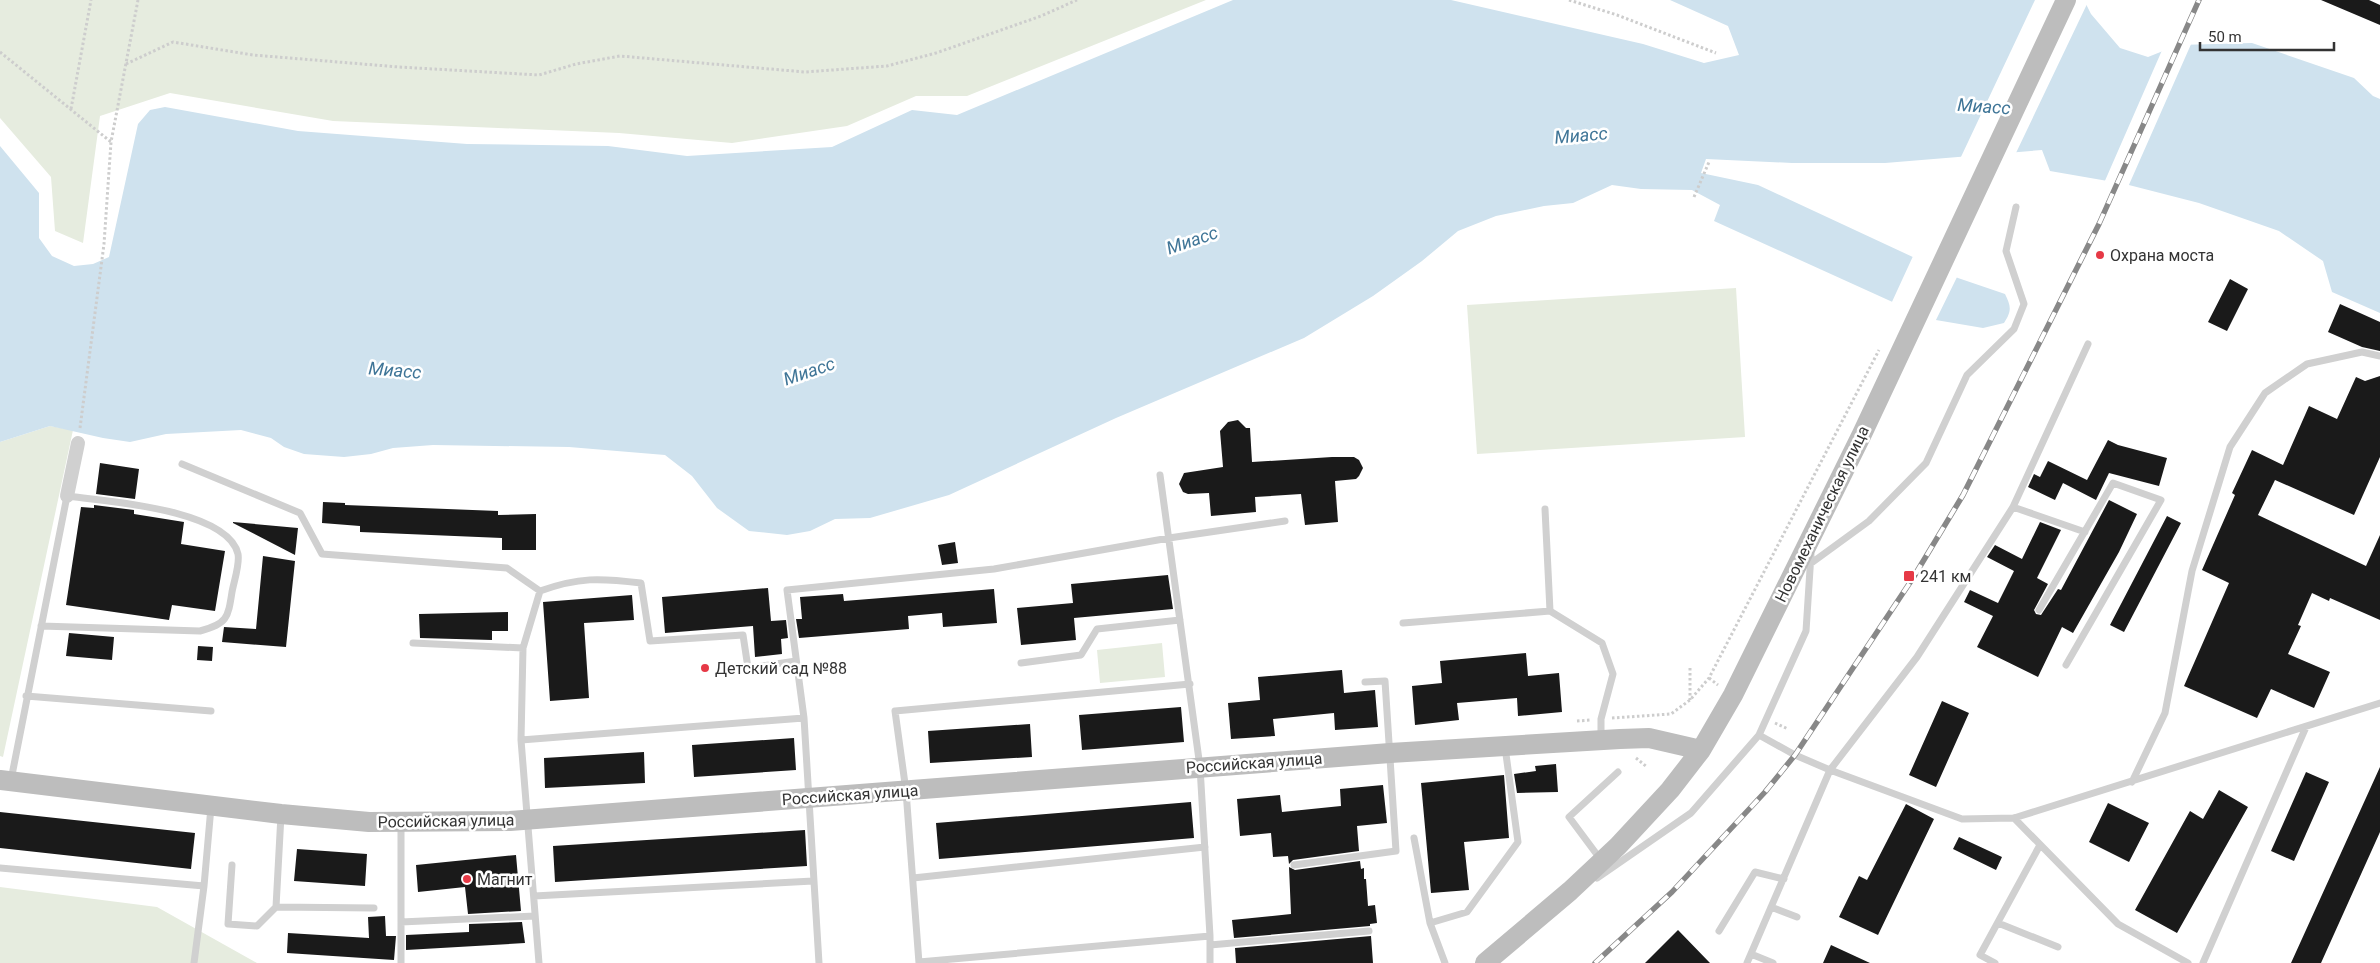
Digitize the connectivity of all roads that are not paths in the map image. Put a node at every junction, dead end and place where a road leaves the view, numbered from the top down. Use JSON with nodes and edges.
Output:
{"nodes":[{"id":1,"x":2066,"y":0,"type":"edge"},
{"id":2,"x":2016,"y":207,"type":"dead end"},
{"id":3,"x":2088,"y":344,"type":"dead end"},
{"id":4,"x":2380,"y":356,"type":"edge"},
{"id":5,"x":78,"y":443,"type":"road end"},
{"id":6,"x":182,"y":464,"type":"dead end"},
{"id":7,"x":1160,"y":475,"type":"dead end"},
{"id":8,"x":67,"y":496,"type":"junction"},
{"id":9,"x":2013,"y":507,"type":"junction"},
{"id":10,"x":1545,"y":509,"type":"dead end"},
{"id":11,"x":1285,"y":522,"type":"dead end"},
{"id":12,"x":2084,"y":532,"type":"junction"},
{"id":13,"x":1812,"y":536,"type":"junction"},
{"id":14,"x":1169,"y":538,"type":"junction"},
{"id":15,"x":1810,"y":564,"type":"junction"},
{"id":16,"x":540,"y":591,"type":"junction"},
{"id":17,"x":2039,"y":610,"type":"dead end"},
{"id":18,"x":1550,"y":611,"type":"junction"},
{"id":19,"x":1180,"y":620,"type":"junction"},
{"id":20,"x":1403,"y":623,"type":"dead end"},
{"id":21,"x":41,"y":626,"type":"junction"},
{"id":22,"x":413,"y":644,"type":"dead end"},
{"id":23,"x":523,"y":648,"type":"junction"},
{"id":24,"x":796,"y":661,"type":"junction"},
{"id":25,"x":1021,"y":663,"type":"dead end"},
{"id":26,"x":2066,"y":665,"type":"dead end"},
{"id":27,"x":1364,"y":682,"type":"dead end"},
{"id":28,"x":1190,"y":684,"type":"junction"},
{"id":29,"x":26,"y":696,"type":"junction"},
{"id":30,"x":2380,"y":703,"type":"edge"},
{"id":31,"x":211,"y":711,"type":"dead end"},
{"id":32,"x":804,"y":718,"type":"junction"},
{"id":33,"x":2306,"y":727,"type":"junction"},
{"id":34,"x":1759,"y":735,"type":"junction"},
{"id":35,"x":521,"y":740,"type":"junction"},
{"id":36,"x":1600,"y":740,"type":"junction"},
{"id":37,"x":1505,"y":746,"type":"junction"},
{"id":38,"x":1701,"y":750,"type":"junction"},
{"id":39,"x":1390,"y":753,"type":"junction"},
{"id":40,"x":1200,"y":767,"type":"junction"},
{"id":41,"x":1830,"y":770,"type":"junction"},
{"id":42,"x":1618,"y":772,"type":"dead end"},
{"id":43,"x":5,"y":781,"type":"edge"},
{"id":44,"x":2132,"y":782,"type":"junction"},
{"id":45,"x":906,"y":791,"type":"junction"},
{"id":46,"x":807,"y":799,"type":"junction"},
{"id":47,"x":211,"y":804,"type":"junction"},
{"id":48,"x":281,"y":814,"type":"junction"},
{"id":49,"x":2014,"y":818,"type":"junction"},
{"id":50,"x":527,"y":820,"type":"junction"},
{"id":51,"x":401,"y":822,"type":"junction"},
{"id":52,"x":1414,"y":838,"type":"dead end"},
{"id":53,"x":2040,"y":845,"type":"junction"},
{"id":54,"x":1205,"y":847,"type":"junction"},
{"id":55,"x":1602,"y":861,"type":"junction"},
{"id":56,"x":232,"y":865,"type":"dead end"},
{"id":57,"x":1294,"y":865,"type":"dead end"},
{"id":58,"x":0,"y":868,"type":"edge"},
{"id":59,"x":913,"y":878,"type":"junction"},
{"id":60,"x":1784,"y":879,"type":"junction"},
{"id":61,"x":813,"y":881,"type":"junction"},
{"id":62,"x":204,"y":886,"type":"junction"},
{"id":63,"x":534,"y":896,"type":"junction"},
{"id":64,"x":276,"y":907,"type":"junction"},
{"id":65,"x":1771,"y":907,"type":"junction"},
{"id":66,"x":374,"y":908,"type":"dead end"},
{"id":67,"x":535,"y":916,"type":"junction"},
{"id":68,"x":1797,"y":917,"type":"dead end"},
{"id":69,"x":1537,"y":919,"type":"junction"},
{"id":70,"x":401,"y":922,"type":"junction"},
{"id":71,"x":1430,"y":923,"type":"junction"},
{"id":72,"x":1998,"y":923,"type":"junction"},
{"id":73,"x":1369,"y":931,"type":"dead end"},
{"id":74,"x":1719,"y":931,"type":"dead end"},
{"id":75,"x":1210,"y":936,"type":"junction"},
{"id":76,"x":1210,"y":945,"type":"junction"},
{"id":77,"x":2058,"y":947,"type":"dead end"},
{"id":78,"x":1751,"y":954,"type":"junction"},
{"id":79,"x":919,"y":962,"type":"edge"},
{"id":80,"x":194,"y":963,"type":"edge"},
{"id":81,"x":401,"y":963,"type":"edge"},
{"id":82,"x":539,"y":963,"type":"edge"},
{"id":83,"x":819,"y":963,"type":"edge"},
{"id":84,"x":1210,"y":963,"type":"edge"},
{"id":85,"x":1445,"y":963,"type":"edge"},
{"id":86,"x":1485,"y":963,"type":"edge"},
{"id":87,"x":1747,"y":963,"type":"edge"},
{"id":88,"x":1774,"y":963,"type":"edge"},
{"id":89,"x":1995,"y":963,"type":"edge"},
{"id":90,"x":2188,"y":963,"type":"edge"},
{"id":91,"x":2203,"y":963,"type":"edge"}],
"edges":[{"from":1,"to":13,"type":"main road","name":"Новомеханическая улица"},
{"from":2,"to":15,"type":"lane"},
{"from":3,"to":9,"type":"lane"},
{"from":4,"to":44,"type":"lane"},
{"from":5,"to":8,"type":"street"},
{"from":6,"to":16,"type":"lane"},
{"from":7,"to":14,"type":"lane"},
{"from":8,"to":21,"type":"lane"},
{"from":8,"to":21,"type":"lane"},
{"from":9,"to":12,"type":"lane"},
{"from":9,"to":41,"type":"lane"},
{"from":10,"to":18,"type":"lane"},
{"from":11,"to":14,"type":"lane"},
{"from":12,"to":17,"type":"lane"},
{"from":12,"to":26,"type":"lane"},
{"from":13,"to":15,"type":"lane"},
{"from":13,"to":38,"type":"main road","name":"Новомеханическая улица"},
{"from":14,"to":19,"type":"lane"},
{"from":14,"to":24,"type":"lane"},
{"from":15,"to":34,"type":"lane"},
{"from":16,"to":23,"type":"lane"},
{"from":16,"to":24,"type":"lane"},
{"from":18,"to":20,"type":"lane"},
{"from":18,"to":36,"type":"lane"},
{"from":19,"to":25,"type":"lane"},
{"from":19,"to":28,"type":"lane"},
{"from":21,"to":29,"type":"lane"},
{"from":22,"to":23,"type":"lane"},
{"from":23,"to":35,"type":"lane"},
{"from":24,"to":32,"type":"lane"},
{"from":27,"to":39,"type":"lane"},
{"from":28,"to":40,"type":"lane"},
{"from":28,"to":45,"type":"lane"},
{"from":29,"to":31,"type":"lane"},
{"from":29,"to":43,"type":"lane"},
{"from":30,"to":33,"type":"lane"},
{"from":32,"to":35,"type":"lane"},
{"from":32,"to":46,"type":"lane"},
{"from":33,"to":44,"type":"lane"},
{"from":33,"to":91,"type":"lane"},
{"from":34,"to":41,"type":"lane"},
{"from":34,"to":69,"type":"lane"},
{"from":35,"to":50,"type":"lane"},
{"from":36,"to":37,"type":"main road","name":"Российская улица"},
{"from":36,"to":38,"type":"main road","name":"Российская улица"},
{"from":37,"to":39,"type":"main road","name":"Российская улица"},
{"from":37,"to":71,"type":"lane"},
{"from":38,"to":55,"type":"main road","name":"Новомеханическая улица"},
{"from":39,"to":40,"type":"main road","name":"Российская улица"},
{"from":39,"to":57,"type":"lane"},
{"from":40,"to":45,"type":"main road","name":"Российская улица"},
{"from":40,"to":54,"type":"lane"},
{"from":41,"to":49,"type":"lane"},
{"from":41,"to":60,"type":"lane"},
{"from":42,"to":55,"type":"lane"},
{"from":43,"to":47,"type":"main road","name":"Российская улица"},
{"from":44,"to":49,"type":"lane"},
{"from":45,"to":46,"type":"main road","name":"Российская улица"},
{"from":45,"to":59,"type":"lane"},
{"from":46,"to":50,"type":"main road","name":"Российская улица"},
{"from":46,"to":61,"type":"lane"},
{"from":47,"to":48,"type":"main road","name":"Российская улица"},
{"from":47,"to":62,"type":"lane"},
{"from":48,"to":51,"type":"main road","name":"Российская улица"},
{"from":48,"to":64,"type":"lane"},
{"from":49,"to":53,"type":"lane"},
{"from":50,"to":51,"type":"main road","name":"Российская улица"},
{"from":50,"to":63,"type":"lane"},
{"from":51,"to":70,"type":"lane"},
{"from":52,"to":71,"type":"lane"},
{"from":53,"to":72,"type":"lane"},
{"from":53,"to":90,"type":"lane"},
{"from":54,"to":59,"type":"lane"},
{"from":54,"to":75,"type":"lane"},
{"from":55,"to":69,"type":"main road","name":"Новомеханическая улица"},
{"from":56,"to":64,"type":"lane"},
{"from":58,"to":62,"type":"lane"},
{"from":59,"to":79,"type":"lane"},
{"from":60,"to":65,"type":"lane"},
{"from":60,"to":74,"type":"lane"},
{"from":61,"to":63,"type":"lane"},
{"from":61,"to":83,"type":"lane"},
{"from":62,"to":80,"type":"lane"},
{"from":63,"to":67,"type":"lane"},
{"from":64,"to":66,"type":"lane"},
{"from":65,"to":68,"type":"lane"},
{"from":65,"to":78,"type":"lane"},
{"from":67,"to":70,"type":"lane"},
{"from":67,"to":82,"type":"lane"},
{"from":69,"to":86,"type":"main road","name":"Новомеханическая улица"},
{"from":70,"to":81,"type":"lane"},
{"from":71,"to":85,"type":"lane"},
{"from":72,"to":77,"type":"lane"},
{"from":72,"to":89,"type":"lane"},
{"from":73,"to":76,"type":"lane"},
{"from":75,"to":76,"type":"lane"},
{"from":75,"to":79,"type":"lane"},
{"from":76,"to":84,"type":"lane"},
{"from":78,"to":87,"type":"lane"},
{"from":78,"to":88,"type":"lane"}]}
